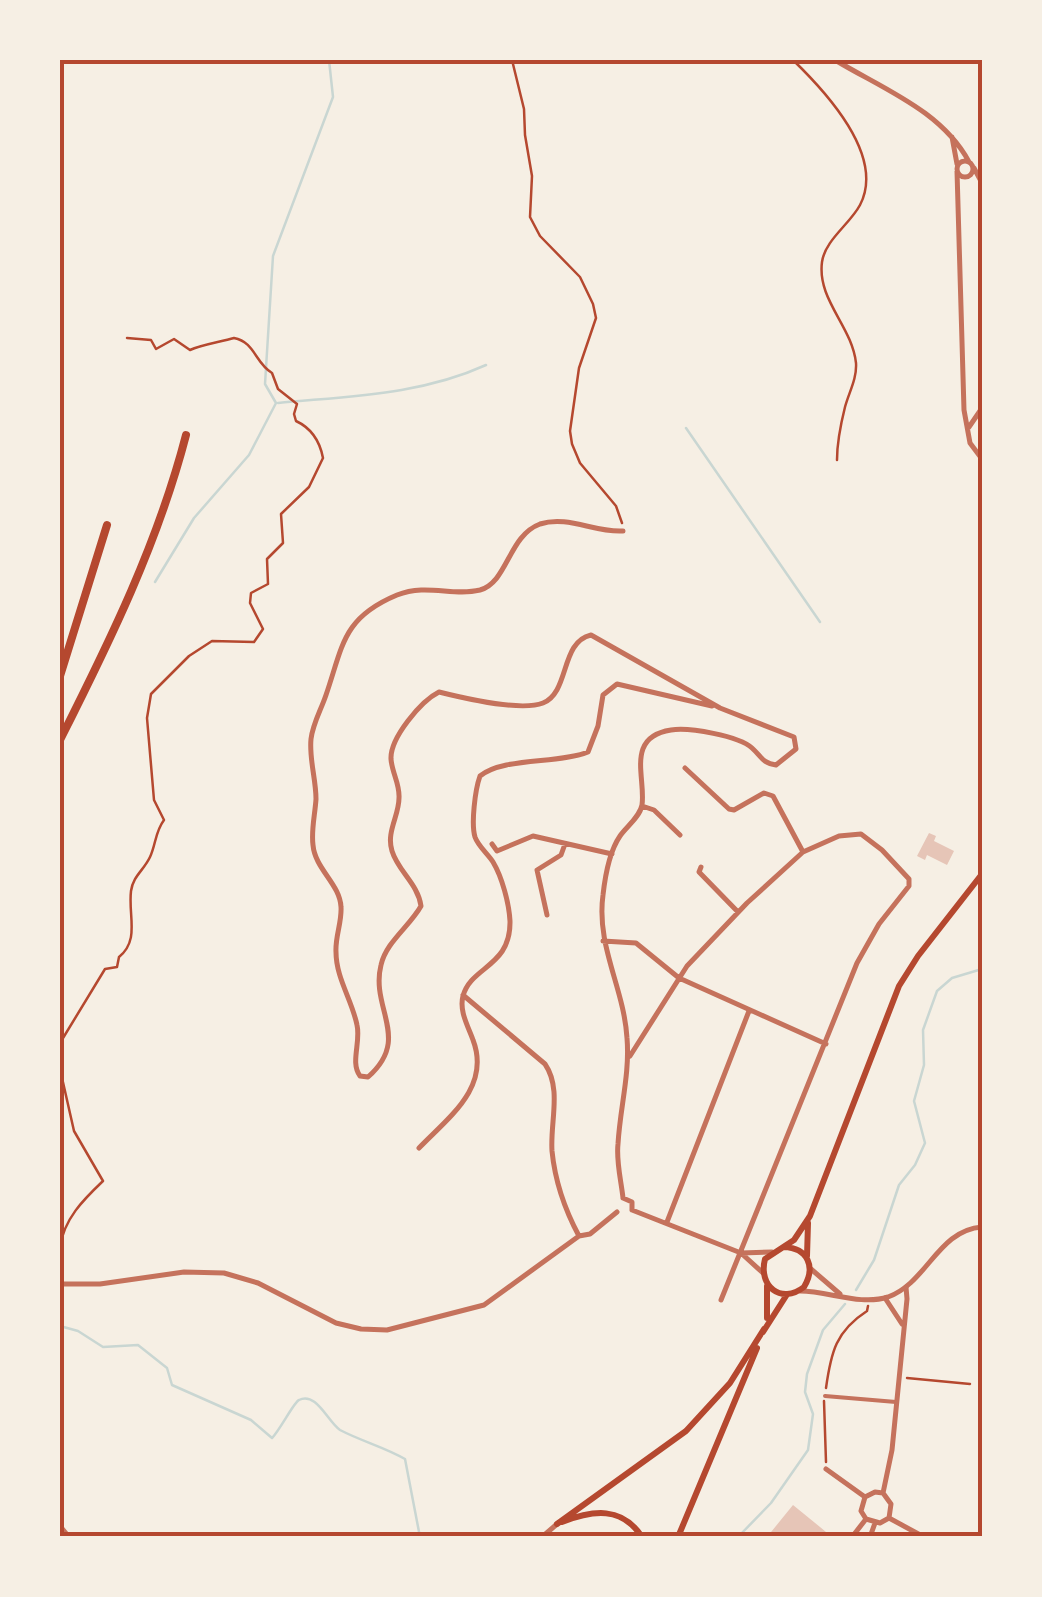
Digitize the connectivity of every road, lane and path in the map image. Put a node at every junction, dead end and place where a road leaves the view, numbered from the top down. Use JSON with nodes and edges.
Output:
{"nodes":[{"id":1,"x":512,"y":60,"type":"edge"},
{"id":2,"x":793,"y":60,"type":"edge"},
{"id":3,"x":834,"y":60,"type":"edge"},
{"id":4,"x":952,"y":137,"type":"junction"},
{"id":5,"x":970,"y":164,"type":"junction"},
{"id":6,"x":957,"y":170,"type":"junction"},
{"id":7,"x":964,"y":177,"type":"junction"},
{"id":8,"x":982,"y":183,"type":"edge"},
{"id":9,"x":958,"y":194,"type":"junction"},
{"id":10,"x":127,"y":338,"type":"dead end"},
{"id":11,"x":982,"y":408,"type":"edge"},
{"id":12,"x":967,"y":430,"type":"junction"},
{"id":13,"x":186,"y":435,"type":"dead end"},
{"id":14,"x":982,"y":459,"type":"edge"},
{"id":15,"x":837,"y":460,"type":"dead end"},
{"id":16,"x":107,"y":526,"type":"dead end"},
{"id":17,"x":623,"y":530,"type":"joint"},
{"id":18,"x":60,"y":676,"type":"edge"},
{"id":19,"x":720,"y":708,"type":"junction"},
{"id":20,"x":60,"y":740,"type":"edge"},
{"id":21,"x":685,"y":768,"type":"dead end"},
{"id":22,"x":642,"y":806,"type":"junction"},
{"id":23,"x":680,"y":835,"type":"dead end"},
{"id":24,"x":492,"y":844,"type":"dead end"},
{"id":25,"x":565,"y":844,"type":"junction"},
{"id":26,"x":803,"y":852,"type":"junction"},
{"id":27,"x":612,"y":854,"type":"junction"},
{"id":28,"x":702,"y":867,"type":"dead end"},
{"id":29,"x":982,"y":874,"type":"edge"},
{"id":30,"x":738,"y":912,"type":"junction"},
{"id":31,"x":547,"y":915,"type":"dead end"},
{"id":32,"x":604,"y":941,"type":"junction"},
{"id":33,"x":678,"y":978,"type":"junction"},
{"id":34,"x":464,"y":995,"type":"junction"},
{"id":35,"x":749,"y":1010,"type":"junction"},
{"id":36,"x":60,"y":1042,"type":"edge"},
{"id":37,"x":826,"y":1044,"type":"junction"},
{"id":38,"x":628,"y":1058,"type":"junction"},
{"id":39,"x":60,"y":1069,"type":"edge"},
{"id":40,"x":419,"y":1148,"type":"dead end"},
{"id":41,"x":623,"y":1198,"type":"junction"},
{"id":42,"x":632,"y":1210,"type":"junction"},
{"id":43,"x":618,"y":1212,"type":"junction"},
{"id":44,"x":810,"y":1216,"type":"junction"},
{"id":45,"x":667,"y":1222,"type":"junction"},
{"id":46,"x":982,"y":1227,"type":"edge"},
{"id":47,"x":579,"y":1236,"type":"junction"},
{"id":48,"x":60,"y":1247,"type":"edge"},
{"id":49,"x":784,"y":1248,"type":"junction"},
{"id":50,"x":772,"y":1252,"type":"junction"},
{"id":51,"x":741,"y":1253,"type":"junction"},
{"id":52,"x":807,"y":1257,"type":"junction"},
{"id":53,"x":811,"y":1269,"type":"junction"},
{"id":54,"x":763,"y":1273,"type":"junction"},
{"id":55,"x":60,"y":1284,"type":"edge"},
{"id":56,"x":766,"y":1284,"type":"junction"},
{"id":57,"x":906,"y":1287,"type":"junction"},
{"id":58,"x":800,"y":1291,"type":"junction"},
{"id":59,"x":787,"y":1295,"type":"junction"},
{"id":60,"x":842,"y":1296,"type":"junction"},
{"id":61,"x":885,"y":1298,"type":"junction"},
{"id":62,"x":868,"y":1299,"type":"junction"},
{"id":63,"x":721,"y":1300,"type":"dead end"},
{"id":64,"x":765,"y":1326,"type":"junction"},
{"id":65,"x":903,"y":1326,"type":"junction"},
{"id":66,"x":898,"y":1377,"type":"junction"},
{"id":67,"x":970,"y":1384,"type":"dead end"},
{"id":68,"x":825,"y":1396,"type":"junction"},
{"id":69,"x":896,"y":1402,"type":"junction"},
{"id":70,"x":826,"y":1469,"type":"joint"},
{"id":71,"x":883,"y":1493,"type":"junction"},
{"id":72,"x":865,"y":1498,"type":"junction"},
{"id":73,"x":889,"y":1518,"type":"junction"},
{"id":74,"x":866,"y":1519,"type":"junction"},
{"id":75,"x":875,"y":1523,"type":"junction"},
{"id":76,"x":556,"y":1524,"type":"junction"},
{"id":77,"x":60,"y":1526,"type":"edge"},
{"id":78,"x":920,"y":1536,"type":"edge"},
{"id":79,"x":69,"y":1537,"type":"edge"},
{"id":80,"x":542,"y":1537,"type":"edge"},
{"id":81,"x":642,"y":1537,"type":"edge"},
{"id":82,"x":682,"y":1537,"type":"edge"},
{"id":83,"x":852,"y":1537,"type":"edge"},
{"id":84,"x":870,"y":1537,"type":"edge"}],
"edges":[{"from":1,"to":17,"type":"path"},
{"from":2,"to":15,"type":"path"},
{"from":3,"to":4,"type":"street"},
{"from":4,"to":5,"type":"street"},
{"from":4,"to":6,"type":"street"},
{"from":5,"to":6,"type":"street"},
{"from":5,"to":7,"type":"street"},
{"from":5,"to":8,"type":"street"},
{"from":6,"to":7,"type":"street"},
{"from":6,"to":9,"type":"street"},
{"from":7,"to":9,"type":"street"},
{"from":9,"to":12,"type":"street"},
{"from":10,"to":36,"type":"path"},
{"from":11,"to":12,"type":"street"},
{"from":12,"to":14,"type":"street"},
{"from":13,"to":20,"type":"highway"},
{"from":16,"to":18,"type":"highway"},
{"from":17,"to":19,"type":"street"},
{"from":19,"to":22,"type":"street"},
{"from":19,"to":34,"type":"street"},
{"from":21,"to":26,"type":"street"},
{"from":22,"to":23,"type":"street"},
{"from":22,"to":27,"type":"street"},
{"from":24,"to":25,"type":"street"},
{"from":25,"to":27,"type":"street"},
{"from":25,"to":31,"type":"street"},
{"from":26,"to":30,"type":"street"},
{"from":26,"to":37,"type":"street"},
{"from":27,"to":32,"type":"street"},
{"from":28,"to":30,"type":"street"},
{"from":29,"to":44,"type":"main road"},
{"from":30,"to":33,"type":"street"},
{"from":32,"to":33,"type":"street"},
{"from":32,"to":38,"type":"street"},
{"from":33,"to":35,"type":"street"},
{"from":33,"to":38,"type":"street"},
{"from":34,"to":40,"type":"street"},
{"from":34,"to":47,"type":"street"},
{"from":35,"to":37,"type":"street"},
{"from":35,"to":45,"type":"street"},
{"from":37,"to":51,"type":"street"},
{"from":38,"to":41,"type":"street"},
{"from":39,"to":48,"type":"path"},
{"from":41,"to":42,"type":"street"},
{"from":41,"to":43,"type":"street"},
{"from":42,"to":43,"type":"street"},
{"from":42,"to":45,"type":"street"},
{"from":43,"to":47,"type":"street"},
{"from":44,"to":49,"type":"main road"},
{"from":44,"to":52,"type":"main road"},
{"from":45,"to":51,"type":"street"},
{"from":46,"to":57,"type":"street"},
{"from":47,"to":55,"type":"street"},
{"from":49,"to":50,"type":"main road"},
{"from":49,"to":52,"type":"main road"},
{"from":50,"to":51,"type":"street"},
{"from":50,"to":54,"type":"main road"},
{"from":51,"to":54,"type":"street"},
{"from":51,"to":63,"type":"street"},
{"from":52,"to":53,"type":"main road"},
{"from":53,"to":58,"type":"main road"},
{"from":53,"to":60,"type":"street"},
{"from":54,"to":56,"type":"main road"},
{"from":56,"to":59,"type":"main road"},
{"from":56,"to":64,"type":"main road"},
{"from":57,"to":61,"type":"street"},
{"from":57,"to":65,"type":"street"},
{"from":58,"to":59,"type":"main road"},
{"from":58,"to":60,"type":"street"},
{"from":59,"to":64,"type":"main road"},
{"from":60,"to":62,"type":"street"},
{"from":61,"to":62,"type":"street"},
{"from":61,"to":65,"type":"street"},
{"from":62,"to":68,"type":"path"},
{"from":64,"to":76,"type":"main road"},
{"from":64,"to":82,"type":"main road"},
{"from":65,"to":66,"type":"street"},
{"from":66,"to":67,"type":"path"},
{"from":66,"to":69,"type":"street"},
{"from":68,"to":69,"type":"street"},
{"from":68,"to":70,"type":"path"},
{"from":69,"to":71,"type":"street"},
{"from":70,"to":72,"type":"street"},
{"from":71,"to":72,"type":"street"},
{"from":71,"to":73,"type":"street"},
{"from":72,"to":74,"type":"street"},
{"from":73,"to":75,"type":"street"},
{"from":73,"to":78,"type":"street"},
{"from":74,"to":75,"type":"street"},
{"from":74,"to":83,"type":"street"},
{"from":75,"to":84,"type":"street"},
{"from":76,"to":80,"type":"street"},
{"from":76,"to":81,"type":"main road"},
{"from":77,"to":79,"type":"street"}]}
